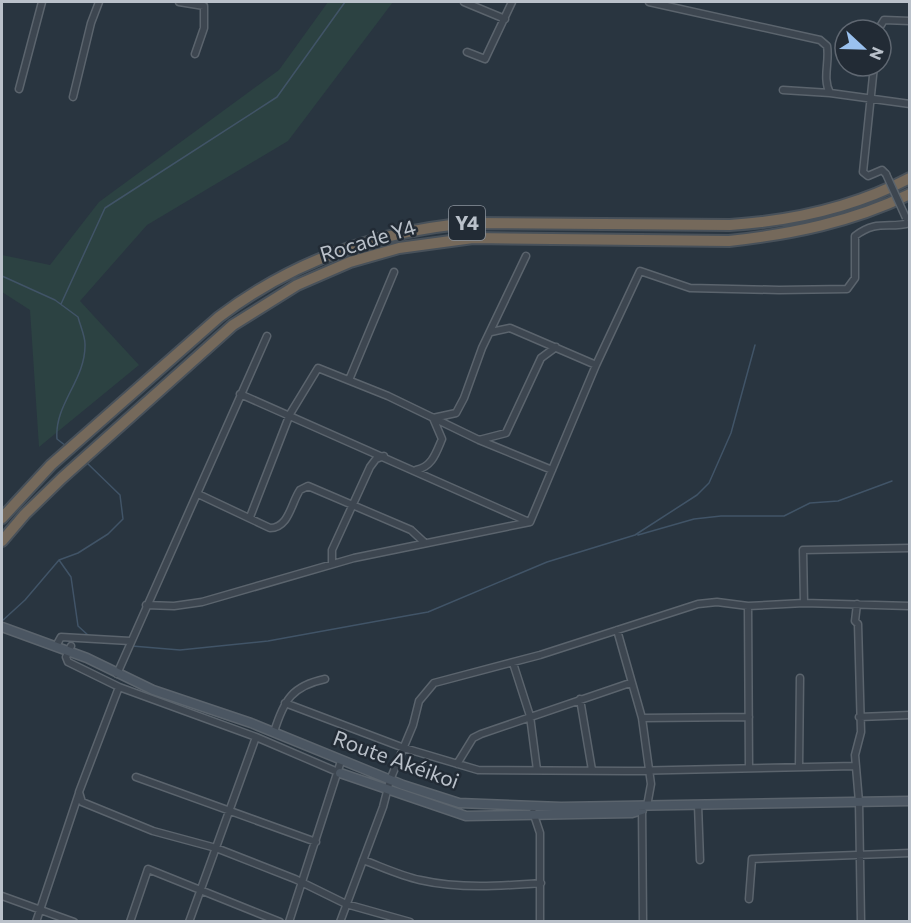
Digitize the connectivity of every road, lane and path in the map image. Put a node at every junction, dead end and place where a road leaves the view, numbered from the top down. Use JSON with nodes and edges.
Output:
{"nodes":[{"id":1,"x":42,"y":2,"type":"edge"},
{"id":2,"x":99,"y":2,"type":"edge"},
{"id":3,"x":179,"y":2,"type":"edge"},
{"id":4,"x":464,"y":2,"type":"edge"},
{"id":5,"x":512,"y":2,"type":"edge"},
{"id":6,"x":649,"y":2,"type":"edge"},
{"id":7,"x":206,"y":4,"type":"edge"},
{"id":8,"x":505,"y":19,"type":"junction"},
{"id":9,"x":893,"y":20,"type":"edge"},
{"id":10,"x":909,"y":21,"type":"edge"},
{"id":11,"x":467,"y":52,"type":"dead end"},
{"id":12,"x":195,"y":54,"type":"dead end"},
{"id":13,"x":873,"y":78,"type":"edge"},
{"id":14,"x":19,"y":89,"type":"dead end"},
{"id":15,"x":783,"y":90,"type":"dead end"},
{"id":16,"x":830,"y":93,"type":"junction"},
{"id":17,"x":73,"y":97,"type":"dead end"},
{"id":18,"x":870,"y":99,"type":"junction"},
{"id":19,"x":909,"y":104,"type":"edge"},
{"id":20,"x":909,"y":178,"type":"edge"},
{"id":21,"x":909,"y":194,"type":"edge"},
{"id":22,"x":908,"y":223,"type":"edge"},
{"id":23,"x":526,"y":255,"type":"dead end"},
{"id":24,"x":394,"y":272,"type":"dead end"},
{"id":25,"x":491,"y":332,"type":"junction"},
{"id":26,"x":267,"y":336,"type":"dead end"},
{"id":27,"x":556,"y":347,"type":"junction"},
{"id":28,"x":596,"y":365,"type":"junction"},
{"id":29,"x":349,"y":380,"type":"junction"},
{"id":30,"x":240,"y":394,"type":"junction"},
{"id":31,"x":290,"y":414,"type":"junction"},
{"id":32,"x":433,"y":417,"type":"junction"},
{"id":33,"x":479,"y":440,"type":"junction"},
{"id":34,"x":384,"y":456,"type":"junction"},
{"id":35,"x":416,"y":470,"type":"junction"},
{"id":36,"x":552,"y":470,"type":"junction"},
{"id":37,"x":198,"y":494,"type":"junction"},
{"id":38,"x":352,"y":505,"type":"junction"},
{"id":39,"x":250,"y":517,"type":"junction"},
{"id":40,"x":2,"y":518,"type":"edge"},
{"id":41,"x":530,"y":522,"type":"junction"},
{"id":42,"x":2,"y":541,"type":"edge"},
{"id":43,"x":425,"y":543,"type":"junction"},
{"id":44,"x":909,"y":548,"type":"edge"},
{"id":45,"x":332,"y":564,"type":"junction"},
{"id":46,"x":804,"y":603,"type":"junction"},
{"id":47,"x":857,"y":604,"type":"junction"},
{"id":48,"x":147,"y":605,"type":"junction"},
{"id":49,"x":748,"y":606,"type":"junction"},
{"id":50,"x":909,"y":606,"type":"edge"},
{"id":51,"x":2,"y":627,"type":"edge"},
{"id":52,"x":617,"y":630,"type":"junction"},
{"id":53,"x":130,"y":641,"type":"junction"},
{"id":54,"x":56,"y":646,"type":"junction"},
{"id":55,"x":70,"y":649,"type":"junction"},
{"id":56,"x":513,"y":663,"type":"junction"},
{"id":57,"x":117,"y":674,"type":"junction"},
{"id":58,"x":800,"y":678,"type":"dead end"},
{"id":59,"x":325,"y":679,"type":"dead end"},
{"id":60,"x":630,"y":683,"type":"junction"},
{"id":61,"x":119,"y":687,"type":"junction"},
{"id":62,"x":580,"y":699,"type":"junction"},
{"id":63,"x":285,"y":703,"type":"junction"},
{"id":64,"x":909,"y":715,"type":"edge"},
{"id":65,"x":530,"y":716,"type":"junction"},
{"id":66,"x":748,"y":717,"type":"junction"},
{"id":67,"x":859,"y":717,"type":"junction"},
{"id":68,"x":642,"y":718,"type":"junction"},
{"id":69,"x":274,"y":732,"type":"junction"},
{"id":70,"x":256,"y":737,"type":"junction"},
{"id":71,"x":404,"y":748,"type":"junction"},
{"id":72,"x":341,"y":762,"type":"junction"},
{"id":73,"x":457,"y":764,"type":"junction"},
{"id":74,"x":855,"y":766,"type":"junction"},
{"id":75,"x":800,"y":767,"type":"junction"},
{"id":76,"x":749,"y":768,"type":"junction"},
{"id":77,"x":537,"y":770,"type":"junction"},
{"id":78,"x":592,"y":770,"type":"junction"},
{"id":79,"x":648,"y":770,"type":"junction"},
{"id":80,"x":340,"y":772,"type":"junction"},
{"id":81,"x":136,"y":777,"type":"dead end"},
{"id":82,"x":388,"y":784,"type":"junction"},
{"id":83,"x":79,"y":792,"type":"junction"},
{"id":84,"x":909,"y":801,"type":"edge"},
{"id":85,"x":860,"y":802,"type":"junction"},
{"id":86,"x":698,"y":805,"type":"junction"},
{"id":87,"x":532,"y":806,"type":"junction"},
{"id":88,"x":644,"y":807,"type":"junction"},
{"id":89,"x":230,"y":810,"type":"junction"},
{"id":90,"x":534,"y":816,"type":"junction"},
{"id":91,"x":316,"y":842,"type":"junction"},
{"id":92,"x":216,"y":848,"type":"junction"},
{"id":93,"x":909,"y":853,"type":"edge"},
{"id":94,"x":860,"y":854,"type":"junction"},
{"id":95,"x":363,"y":860,"type":"junction"},
{"id":96,"x":700,"y":861,"type":"dead end"},
{"id":97,"x":303,"y":882,"type":"junction"},
{"id":98,"x":541,"y":883,"type":"junction"},
{"id":99,"x":200,"y":891,"type":"junction"},
{"id":100,"x":2,"y":896,"type":"edge"},
{"id":101,"x":749,"y":899,"type":"dead end"},
{"id":102,"x":346,"y":904,"type":"junction"},
{"id":103,"x":39,"y":909,"type":"junction"},
{"id":104,"x":36,"y":921,"type":"edge"},
{"id":105,"x":74,"y":921,"type":"edge"},
{"id":106,"x":130,"y":921,"type":"edge"},
{"id":107,"x":189,"y":921,"type":"edge"},
{"id":108,"x":280,"y":921,"type":"edge"},
{"id":109,"x":289,"y":921,"type":"edge"},
{"id":110,"x":340,"y":921,"type":"edge"},
{"id":111,"x":410,"y":921,"type":"edge"},
{"id":112,"x":540,"y":921,"type":"edge"},
{"id":113,"x":643,"y":921,"type":"edge"},
{"id":114,"x":861,"y":921,"type":"edge"}],
"edges":[{"from":1,"to":14,"type":"street"},
{"from":2,"to":17,"type":"street"},
{"from":3,"to":7,"type":"street"},
{"from":4,"to":8,"type":"street"},
{"from":5,"to":8,"type":"street"},
{"from":6,"to":16,"type":"street"},
{"from":7,"to":12,"type":"street"},
{"from":8,"to":11,"type":"street"},
{"from":9,"to":10,"type":"street"},
{"from":13,"to":18,"type":"street"},
{"from":15,"to":16,"type":"street"},
{"from":16,"to":18,"type":"street"},
{"from":18,"to":19,"type":"street"},
{"from":18,"to":22,"type":"street","bridge":true},
{"from":20,"to":40,"type":"highway","name":"Rocade Y4","number":"Y4"},
{"from":21,"to":42,"type":"highway","name":"Rocade Y4","number":"Y4"},
{"from":22,"to":28,"type":"street"},
{"from":23,"to":25,"type":"street"},
{"from":24,"to":29,"type":"street"},
{"from":25,"to":27,"type":"street"},
{"from":25,"to":32,"type":"street"},
{"from":26,"to":30,"type":"street"},
{"from":27,"to":28,"type":"street"},
{"from":27,"to":33,"type":"street"},
{"from":28,"to":36,"type":"street"},
{"from":29,"to":31,"type":"street"},
{"from":29,"to":32,"type":"street"},
{"from":30,"to":31,"type":"street"},
{"from":30,"to":37,"type":"street"},
{"from":31,"to":34,"type":"street"},
{"from":31,"to":39,"type":"street"},
{"from":32,"to":33,"type":"street"},
{"from":32,"to":35,"type":"street"},
{"from":33,"to":36,"type":"street"},
{"from":34,"to":35,"type":"street"},
{"from":34,"to":38,"type":"street"},
{"from":35,"to":41,"type":"street"},
{"from":36,"to":41,"type":"street"},
{"from":37,"to":39,"type":"street"},
{"from":37,"to":48,"type":"street"},
{"from":38,"to":39,"type":"street"},
{"from":38,"to":43,"type":"street"},
{"from":38,"to":45,"type":"street"},
{"from":41,"to":43,"type":"street"},
{"from":43,"to":45,"type":"street"},
{"from":44,"to":46,"type":"street"},
{"from":45,"to":48,"type":"street"},
{"from":46,"to":47,"type":"street"},
{"from":46,"to":49,"type":"street"},
{"from":47,"to":50,"type":"street"},
{"from":47,"to":67,"type":"street"},
{"from":48,"to":53,"type":"street"},
{"from":49,"to":52,"type":"street"},
{"from":49,"to":66,"type":"street"},
{"from":51,"to":54,"type":"street","name":"Route Akéikoi"},
{"from":52,"to":56,"type":"street"},
{"from":52,"to":60,"type":"street"},
{"from":53,"to":54,"type":"street"},
{"from":53,"to":57,"type":"street"},
{"from":54,"to":55,"type":"street","name":"Route Akéikoi"},
{"from":55,"to":57,"type":"street","name":"Route Akéikoi"},
{"from":55,"to":61,"type":"street"},
{"from":56,"to":65,"type":"street"},
{"from":56,"to":71,"type":"street"},
{"from":57,"to":69,"type":"street","name":"Route Akéikoi"},
{"from":58,"to":75,"type":"street"},
{"from":59,"to":63,"type":"street"},
{"from":60,"to":62,"type":"street"},
{"from":60,"to":68,"type":"street"},
{"from":61,"to":70,"type":"street"},
{"from":61,"to":83,"type":"street"},
{"from":62,"to":65,"type":"street"},
{"from":62,"to":78,"type":"street"},
{"from":63,"to":69,"type":"street"},
{"from":63,"to":71,"type":"street"},
{"from":64,"to":67,"type":"street"},
{"from":65,"to":73,"type":"street"},
{"from":65,"to":77,"type":"street"},
{"from":66,"to":68,"type":"street"},
{"from":66,"to":76,"type":"street"},
{"from":67,"to":74,"type":"street"},
{"from":68,"to":79,"type":"street"},
{"from":69,"to":72,"type":"street","name":"Route Akéikoi"},
{"from":70,"to":80,"type":"street"},
{"from":70,"to":89,"type":"street"},
{"from":71,"to":73,"type":"street"},
{"from":71,"to":82,"type":"street"},
{"from":72,"to":80,"type":"street"},
{"from":72,"to":82,"type":"street","name":"Route Akéikoi"},
{"from":73,"to":77,"type":"street"},
{"from":74,"to":75,"type":"street"},
{"from":74,"to":85,"type":"street"},
{"from":75,"to":76,"type":"street"},
{"from":76,"to":79,"type":"street"},
{"from":77,"to":78,"type":"street"},
{"from":78,"to":79,"type":"street"},
{"from":79,"to":88,"type":"street"},
{"from":80,"to":82,"type":"street","name":"Route Akéikoi"},
{"from":80,"to":91,"type":"street"},
{"from":81,"to":89,"type":"street"},
{"from":82,"to":87,"type":"street","name":"Route Akéikoi"},
{"from":82,"to":90,"type":"street","name":"Route Akéikoi"},
{"from":82,"to":95,"type":"street"},
{"from":83,"to":92,"type":"street"},
{"from":83,"to":103,"type":"street"},
{"from":84,"to":85,"type":"street","name":"Route Akéikoi"},
{"from":85,"to":86,"type":"street","name":"Route Akéikoi"},
{"from":85,"to":94,"type":"street"},
{"from":86,"to":88,"type":"street","name":"Route Akéikoi"},
{"from":86,"to":96,"type":"street"},
{"from":87,"to":88,"type":"street","name":"Route Akéikoi"},
{"from":87,"to":90,"type":"street"},
{"from":88,"to":90,"type":"street","name":"Route Akéikoi"},
{"from":88,"to":113,"type":"street"},
{"from":89,"to":91,"type":"street"},
{"from":89,"to":92,"type":"street"},
{"from":90,"to":98,"type":"street"},
{"from":91,"to":97,"type":"street"},
{"from":92,"to":97,"type":"street"},
{"from":92,"to":99,"type":"street"},
{"from":93,"to":94,"type":"street"},
{"from":94,"to":101,"type":"street"},
{"from":94,"to":114,"type":"street"},
{"from":95,"to":98,"type":"street"},
{"from":95,"to":102,"type":"street"},
{"from":97,"to":102,"type":"street"},
{"from":97,"to":109,"type":"street"},
{"from":98,"to":112,"type":"street"},
{"from":99,"to":106,"type":"street"},
{"from":99,"to":107,"type":"street"},
{"from":99,"to":108,"type":"street"},
{"from":100,"to":103,"type":"street"},
{"from":102,"to":110,"type":"street"},
{"from":102,"to":111,"type":"street"},
{"from":103,"to":104,"type":"street"},
{"from":103,"to":105,"type":"street"}]}
